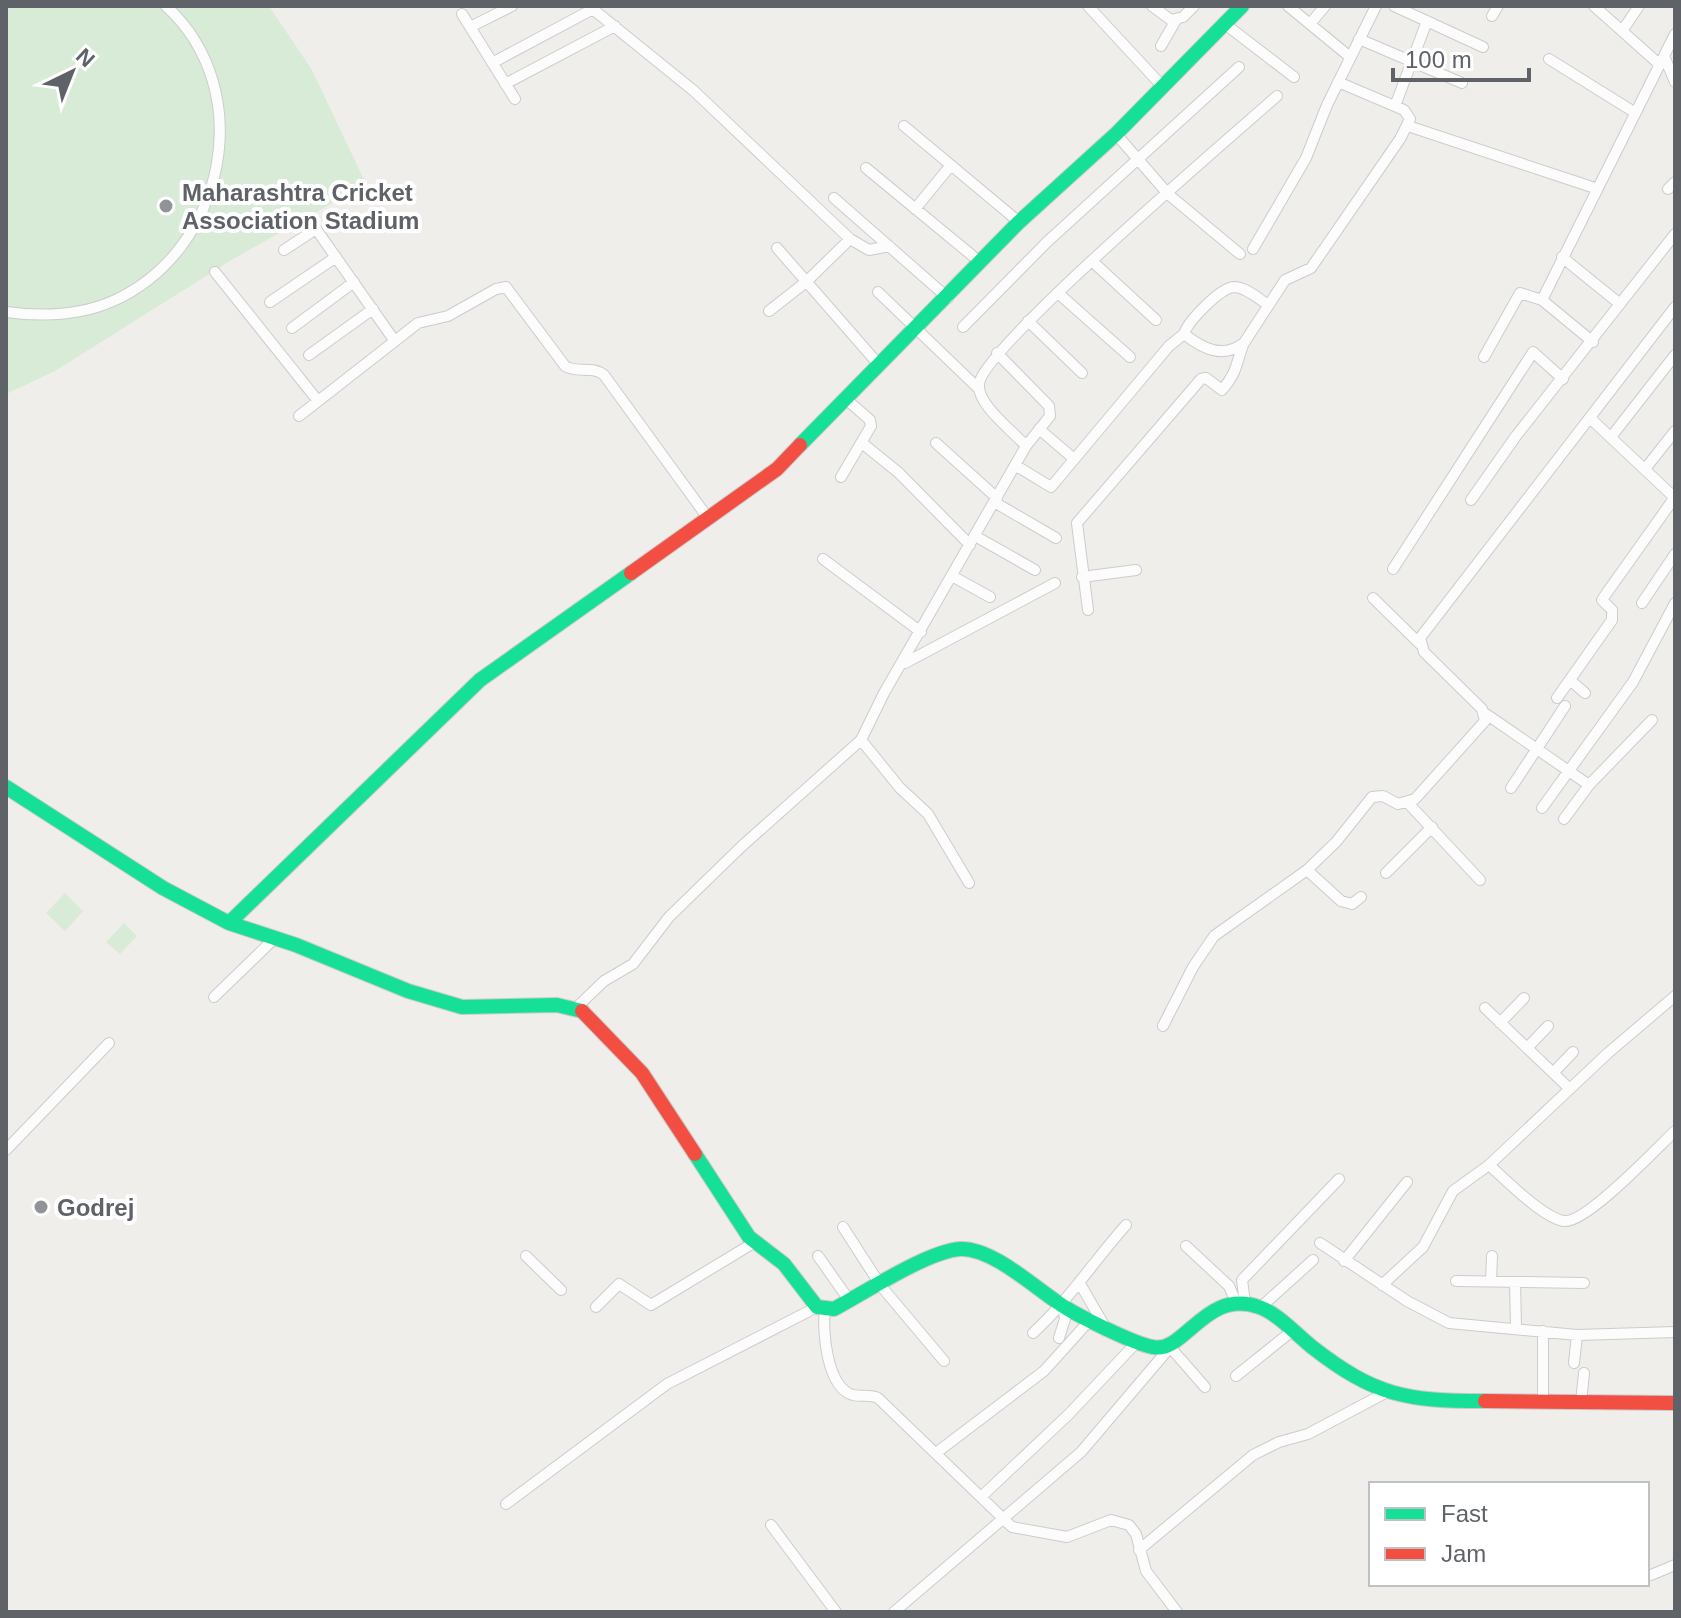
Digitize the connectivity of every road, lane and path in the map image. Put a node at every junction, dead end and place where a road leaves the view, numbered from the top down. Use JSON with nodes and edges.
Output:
{"nodes":[{"id":1,"x":166,"y":6,"type":"edge"},
{"id":2,"x":512,"y":6,"type":"edge"},
{"id":3,"x":1088,"y":6,"type":"edge"},
{"id":4,"x":1152,"y":6,"type":"edge"},
{"id":5,"x":1194,"y":6,"type":"edge"},
{"id":6,"x":1242,"y":6,"type":"edge"},
{"id":7,"x":1288,"y":6,"type":"edge"},
{"id":8,"x":1325,"y":6,"type":"edge"},
{"id":9,"x":1376,"y":6,"type":"edge"},
{"id":10,"x":1394,"y":6,"type":"edge"},
{"id":11,"x":1594,"y":6,"type":"edge"},
{"id":12,"x":1639,"y":6,"type":"edge"},
{"id":13,"x":591,"y":8,"type":"edge"},
{"id":14,"x":462,"y":14,"type":"dead end"},
{"id":15,"x":1176,"y":20,"type":"junction"},
{"id":16,"x":1427,"y":21,"type":"junction"},
{"id":17,"x":1225,"y":24,"type":"junction"},
{"id":18,"x":1310,"y":24,"type":"junction"},
{"id":19,"x":615,"y":26,"type":"junction"},
{"id":20,"x":470,"y":27,"type":"junction"},
{"id":21,"x":1622,"y":31,"type":"junction"},
{"id":22,"x":1675,"y":34,"type":"edge"},
{"id":23,"x":1359,"y":39,"type":"junction"},
{"id":24,"x":1161,"y":46,"type":"dead end"},
{"id":25,"x":1483,"y":47,"type":"dead end"},
{"id":26,"x":1350,"y":57,"type":"junction"},
{"id":27,"x":1549,"y":59,"type":"dead end"},
{"id":28,"x":1662,"y":60,"type":"junction"},
{"id":29,"x":1412,"y":61,"type":"junction"},
{"id":30,"x":492,"y":63,"type":"junction"},
{"id":31,"x":1239,"y":67,"type":"dead end"},
{"id":32,"x":1294,"y":77,"type":"dead end"},
{"id":33,"x":1338,"y":82,"type":"junction"},
{"id":34,"x":1675,"y":82,"type":"edge"},
{"id":35,"x":1462,"y":83,"type":"dead end"},
{"id":36,"x":505,"y":84,"type":"junction"},
{"id":37,"x":1163,"y":87,"type":"junction"},
{"id":38,"x":1277,"y":96,"type":"dead end"},
{"id":39,"x":515,"y":99,"type":"dead end"},
{"id":40,"x":1395,"y":106,"type":"junction"},
{"id":41,"x":1634,"y":112,"type":"junction"},
{"id":42,"x":904,"y":126,"type":"dead end"},
{"id":43,"x":1408,"y":126,"type":"junction"},
{"id":44,"x":1116,"y":134,"type":"junction"},
{"id":45,"x":1139,"y":160,"type":"junction"},
{"id":46,"x":951,"y":165,"type":"junction"},
{"id":47,"x":866,"y":168,"type":"dead end"},
{"id":48,"x":1595,"y":188,"type":"junction"},
{"id":49,"x":1168,"y":194,"type":"junction"},
{"id":50,"x":834,"y":198,"type":"dead end"},
{"id":51,"x":915,"y":209,"type":"junction"},
{"id":52,"x":1019,"y":222,"type":"junction"},
{"id":53,"x":1675,"y":234,"type":"edge"},
{"id":54,"x":850,"y":239,"type":"junction"},
{"id":55,"x":889,"y":246,"type":"junction"},
{"id":56,"x":777,"y":248,"type":"dead end"},
{"id":57,"x":1253,"y":249,"type":"dead end"},
{"id":58,"x":284,"y":250,"type":"dead end"},
{"id":59,"x":1240,"y":254,"type":"dead end"},
{"id":60,"x":336,"y":257,"type":"junction"},
{"id":61,"x":1562,"y":257,"type":"junction"},
{"id":62,"x":980,"y":262,"type":"junction"},
{"id":63,"x":1093,"y":262,"type":"junction"},
{"id":64,"x":215,"y":272,"type":"dead end"},
{"id":65,"x":354,"y":282,"type":"junction"},
{"id":66,"x":806,"y":282,"type":"junction"},
{"id":67,"x":878,"y":292,"type":"dead end"},
{"id":68,"x":1058,"y":293,"type":"junction"},
{"id":69,"x":948,"y":298,"type":"junction"},
{"id":70,"x":1542,"y":300,"type":"junction"},
{"id":71,"x":270,"y":302,"type":"dead end"},
{"id":72,"x":1620,"y":304,"type":"junction"},
{"id":73,"x":1268,"y":305,"type":"junction"},
{"id":74,"x":1675,"y":307,"type":"edge"},
{"id":75,"x":373,"y":309,"type":"junction"},
{"id":76,"x":769,"y":311,"type":"dead end"},
{"id":77,"x":6,"y":312,"type":"edge"},
{"id":78,"x":1156,"y":320,"type":"dead end"},
{"id":79,"x":1028,"y":321,"type":"junction"},
{"id":80,"x":963,"y":327,"type":"dead end"},
{"id":81,"x":292,"y":328,"type":"dead end"},
{"id":82,"x":915,"y":331,"type":"junction"},
{"id":83,"x":1184,"y":334,"type":"junction"},
{"id":84,"x":394,"y":340,"type":"junction"},
{"id":85,"x":1593,"y":342,"type":"junction"},
{"id":86,"x":1244,"y":343,"type":"junction"},
{"id":87,"x":997,"y":353,"type":"junction"},
{"id":88,"x":309,"y":355,"type":"dead end"},
{"id":89,"x":1675,"y":355,"type":"edge"},
{"id":90,"x":1130,"y":357,"type":"dead end"},
{"id":91,"x":1484,"y":357,"type":"dead end"},
{"id":92,"x":880,"y":366,"type":"junction"},
{"id":93,"x":1082,"y":373,"type":"dead end"},
{"id":94,"x":1563,"y":379,"type":"junction"},
{"id":95,"x":979,"y":389,"type":"junction"},
{"id":96,"x":847,"y":400,"type":"junction"},
{"id":97,"x":318,"y":401,"type":"junction"},
{"id":98,"x":299,"y":416,"type":"dead end"},
{"id":99,"x":1590,"y":418,"type":"junction"},
{"id":100,"x":1039,"y":429,"type":"junction"},
{"id":101,"x":1675,"y":431,"type":"edge"},
{"id":102,"x":1611,"y":437,"type":"junction"},
{"id":103,"x":862,"y":443,"type":"junction"},
{"id":104,"x":936,"y":443,"type":"dead end"},
{"id":105,"x":1026,"y":446,"type":"junction"},
{"id":106,"x":1073,"y":458,"type":"junction"},
{"id":107,"x":1015,"y":465,"type":"junction"},
{"id":108,"x":1645,"y":469,"type":"junction"},
{"id":109,"x":841,"y":477,"type":"dead end"},
{"id":110,"x":1675,"y":498,"type":"edge"},
{"id":111,"x":995,"y":500,"type":"junction"},
{"id":112,"x":1471,"y":500,"type":"dead end"},
{"id":113,"x":708,"y":518,"type":"junction"},
{"id":114,"x":1056,"y":538,"type":"dead end"},
{"id":115,"x":972,"y":540,"type":"junction"},
{"id":116,"x":1675,"y":554,"type":"edge"},
{"id":117,"x":823,"y":559,"type":"dead end"},
{"id":118,"x":1393,"y":569,"type":"dead end"},
{"id":119,"x":1035,"y":570,"type":"dead end"},
{"id":120,"x":1136,"y":570,"type":"dead end"},
{"id":121,"x":952,"y":576,"type":"junction"},
{"id":122,"x":1082,"y":577,"type":"junction"},
{"id":123,"x":1055,"y":583,"type":"dead end"},
{"id":124,"x":990,"y":597,"type":"dead end"},
{"id":125,"x":1373,"y":598,"type":"dead end"},
{"id":126,"x":1642,"y":603,"type":"dead end"},
{"id":127,"x":1675,"y":603,"type":"edge"},
{"id":128,"x":1088,"y":610,"type":"dead end"},
{"id":129,"x":921,"y":632,"type":"junction"},
{"id":130,"x":1420,"y":644,"type":"junction"},
{"id":131,"x":903,"y":664,"type":"junction"},
{"id":132,"x":1570,"y":680,"type":"junction"},
{"id":133,"x":1585,"y":693,"type":"dead end"},
{"id":134,"x":1486,"y":714,"type":"junction"},
{"id":135,"x":1652,"y":720,"type":"dead end"},
{"id":136,"x":861,"y":740,"type":"junction"},
{"id":137,"x":1536,"y":749,"type":"junction"},
{"id":138,"x":1569,"y":771,"type":"junction"},
{"id":139,"x":1589,"y":785,"type":"junction"},
{"id":140,"x":6,"y":787,"type":"edge"},
{"id":141,"x":1511,"y":788,"type":"dead end"},
{"id":142,"x":1408,"y":803,"type":"junction"},
{"id":143,"x":1542,"y":808,"type":"dead end"},
{"id":144,"x":1564,"y":819,"type":"dead end"},
{"id":145,"x":1432,"y":827,"type":"junction"},
{"id":146,"x":1307,"y":870,"type":"junction"},
{"id":147,"x":1386,"y":873,"type":"dead end"},
{"id":148,"x":1480,"y":880,"type":"dead end"},
{"id":149,"x":969,"y":883,"type":"dead end"},
{"id":150,"x":1361,"y":897,"type":"dead end"},
{"id":151,"x":229,"y":923,"type":"junction"},
{"id":152,"x":275,"y":938,"type":"junction"},
{"id":153,"x":1675,"y":996,"type":"edge"},
{"id":154,"x":214,"y":997,"type":"dead end"},
{"id":155,"x":1524,"y":998,"type":"dead end"},
{"id":156,"x":577,"y":1007,"type":"junction"},
{"id":157,"x":1485,"y":1008,"type":"dead end"},
{"id":158,"x":1500,"y":1023,"type":"junction"},
{"id":159,"x":1163,"y":1026,"type":"dead end"},
{"id":160,"x":1548,"y":1026,"type":"dead end"},
{"id":161,"x":109,"y":1043,"type":"dead end"},
{"id":162,"x":1527,"y":1048,"type":"junction"},
{"id":163,"x":1573,"y":1052,"type":"dead end"},
{"id":164,"x":1553,"y":1073,"type":"junction"},
{"id":165,"x":1570,"y":1089,"type":"junction"},
{"id":166,"x":1675,"y":1131,"type":"edge"},
{"id":167,"x":6,"y":1150,"type":"edge"},
{"id":168,"x":1489,"y":1165,"type":"junction"},
{"id":169,"x":1339,"y":1179,"type":"dead end"},
{"id":170,"x":1407,"y":1182,"type":"dead end"},
{"id":171,"x":1126,"y":1225,"type":"dead end"},
{"id":172,"x":843,"y":1227,"type":"dead end"},
{"id":173,"x":755,"y":1242,"type":"junction"},
{"id":174,"x":1320,"y":1243,"type":"dead end"},
{"id":175,"x":1186,"y":1246,"type":"dead end"},
{"id":176,"x":526,"y":1256,"type":"dead end"},
{"id":177,"x":818,"y":1256,"type":"dead end"},
{"id":178,"x":1492,"y":1256,"type":"dead end"},
{"id":179,"x":1313,"y":1260,"type":"dead end"},
{"id":180,"x":1344,"y":1261,"type":"junction"},
{"id":181,"x":1456,"y":1281,"type":"dead end"},
{"id":182,"x":1491,"y":1281,"type":"junction"},
{"id":183,"x":1079,"y":1282,"type":"junction"},
{"id":184,"x":1515,"y":1282,"type":"junction"},
{"id":185,"x":1584,"y":1283,"type":"dead end"},
{"id":186,"x":1382,"y":1285,"type":"junction"},
{"id":187,"x":881,"y":1286,"type":"junction"},
{"id":188,"x":561,"y":1290,"type":"dead end"},
{"id":189,"x":849,"y":1300,"type":"junction"},
{"id":190,"x":1240,"y":1302,"type":"junction"},
{"id":191,"x":1063,"y":1306,"type":"junction"},
{"id":192,"x":596,"y":1307,"type":"dead end"},
{"id":193,"x":1261,"y":1307,"type":"junction"},
{"id":194,"x":821,"y":1308,"type":"junction"},
{"id":195,"x":1090,"y":1320,"type":"junction"},
{"id":196,"x":1105,"y":1327,"type":"junction"},
{"id":197,"x":1516,"y":1327,"type":"junction"},
{"id":198,"x":1292,"y":1331,"type":"junction"},
{"id":199,"x":1543,"y":1331,"type":"junction"},
{"id":200,"x":1675,"y":1332,"type":"edge"},
{"id":201,"x":1033,"y":1333,"type":"dead end"},
{"id":202,"x":1577,"y":1335,"type":"junction"},
{"id":203,"x":1059,"y":1338,"type":"dead end"},
{"id":204,"x":1137,"y":1342,"type":"junction"},
{"id":205,"x":1171,"y":1346,"type":"junction"},
{"id":206,"x":944,"y":1361,"type":"dead end"},
{"id":207,"x":1574,"y":1363,"type":"dead end"},
{"id":208,"x":1584,"y":1373,"type":"dead end"},
{"id":209,"x":1236,"y":1376,"type":"dead end"},
{"id":210,"x":1205,"y":1387,"type":"dead end"},
{"id":211,"x":1385,"y":1393,"type":"junction"},
{"id":212,"x":1543,"y":1401,"type":"junction"},
{"id":213,"x":1581,"y":1402,"type":"junction"},
{"id":214,"x":1675,"y":1403,"type":"edge"},
{"id":215,"x":936,"y":1453,"type":"junction"},
{"id":216,"x":981,"y":1497,"type":"junction"},
{"id":217,"x":506,"y":1504,"type":"dead end"},
{"id":218,"x":1003,"y":1519,"type":"junction"},
{"id":219,"x":771,"y":1525,"type":"dead end"},
{"id":220,"x":1139,"y":1550,"type":"junction"},
{"id":221,"x":1675,"y":1565,"type":"edge"},
{"id":222,"x":1651,"y":1575,"type":"dead end"},
{"id":223,"x":906,"y":1608,"type":"edge"},
{"id":224,"x":836,"y":1612,"type":"edge"},
{"id":225,"x":894,"y":1612,"type":"edge"},
{"id":226,"x":1177,"y":1612,"type":"edge"}],
"edges":[{"from":1,"to":77,"type":"street"},
{"from":2,"to":20,"type":"street"},
{"from":3,"to":37,"type":"street"},
{"from":4,"to":15,"type":"street"},
{"from":5,"to":15,"type":"street"},
{"from":6,"to":17,"type":"street"},
{"from":7,"to":18,"type":"street"},
{"from":8,"to":18,"type":"street"},
{"from":9,"to":23,"type":"street"},
{"from":10,"to":16,"type":"street"},
{"from":11,"to":21,"type":"street"},
{"from":12,"to":21,"type":"street"},
{"from":13,"to":19,"type":"street"},
{"from":13,"to":30,"type":"street"},
{"from":14,"to":20,"type":"street"},
{"from":15,"to":24,"type":"street"},
{"from":16,"to":25,"type":"street"},
{"from":16,"to":29,"type":"street"},
{"from":17,"to":32,"type":"street"},
{"from":17,"to":37,"type":"street"},
{"from":18,"to":26,"type":"street"},
{"from":19,"to":36,"type":"street"},
{"from":19,"to":54,"type":"street"},
{"from":20,"to":30,"type":"street"},
{"from":21,"to":28,"type":"street"},
{"from":22,"to":28,"type":"street"},
{"from":23,"to":26,"type":"street"},
{"from":23,"to":29,"type":"street"},
{"from":26,"to":33,"type":"street"},
{"from":27,"to":41,"type":"street"},
{"from":28,"to":34,"type":"street"},
{"from":28,"to":41,"type":"street"},
{"from":29,"to":35,"type":"street"},
{"from":29,"to":40,"type":"street"},
{"from":30,"to":36,"type":"street"},
{"from":31,"to":45,"type":"street"},
{"from":33,"to":40,"type":"street"},
{"from":33,"to":57,"type":"street"},
{"from":36,"to":39,"type":"street"},
{"from":37,"to":44,"type":"street"},
{"from":38,"to":49,"type":"street"},
{"from":40,"to":43,"type":"street"},
{"from":41,"to":48,"type":"street"},
{"from":42,"to":46,"type":"street"},
{"from":43,"to":48,"type":"street"},
{"from":43,"to":73,"type":"street"},
{"from":44,"to":45,"type":"street"},
{"from":44,"to":52,"type":"street"},
{"from":45,"to":49,"type":"street"},
{"from":45,"to":80,"type":"street"},
{"from":46,"to":51,"type":"street"},
{"from":46,"to":52,"type":"street"},
{"from":47,"to":51,"type":"street"},
{"from":48,"to":61,"type":"street"},
{"from":49,"to":59,"type":"street"},
{"from":49,"to":63,"type":"street"},
{"from":50,"to":55,"type":"street"},
{"from":51,"to":62,"type":"street"},
{"from":52,"to":62,"type":"street"},
{"from":53,"to":72,"type":"street"},
{"from":54,"to":55,"type":"street"},
{"from":54,"to":66,"type":"street"},
{"from":55,"to":69,"type":"street"},
{"from":56,"to":66,"type":"street"},
{"from":58,"to":60,"type":"street"},
{"from":60,"to":65,"type":"street"},
{"from":60,"to":71,"type":"street"},
{"from":61,"to":70,"type":"street"},
{"from":61,"to":72,"type":"street"},
{"from":62,"to":69,"type":"street"},
{"from":63,"to":68,"type":"street"},
{"from":63,"to":78,"type":"street"},
{"from":64,"to":97,"type":"street"},
{"from":65,"to":75,"type":"street"},
{"from":65,"to":81,"type":"street"},
{"from":66,"to":76,"type":"street"},
{"from":66,"to":92,"type":"street"},
{"from":67,"to":82,"type":"street"},
{"from":68,"to":79,"type":"street"},
{"from":68,"to":90,"type":"street"},
{"from":69,"to":82,"type":"street"},
{"from":70,"to":85,"type":"street"},
{"from":70,"to":91,"type":"street"},
{"from":72,"to":85,"type":"street"},
{"from":73,"to":83,"type":"street"},
{"from":73,"to":86,"type":"street"},
{"from":74,"to":99,"type":"street"},
{"from":75,"to":84,"type":"street"},
{"from":75,"to":88,"type":"street"},
{"from":79,"to":87,"type":"street"},
{"from":79,"to":93,"type":"street"},
{"from":82,"to":92,"type":"street"},
{"from":82,"to":95,"type":"street"},
{"from":83,"to":86,"type":"street"},
{"from":83,"to":106,"type":"street"},
{"from":84,"to":97,"type":"street"},
{"from":84,"to":113,"type":"street"},
{"from":85,"to":94,"type":"street"},
{"from":86,"to":122,"type":"street"},
{"from":87,"to":95,"type":"street"},
{"from":87,"to":100,"type":"street"},
{"from":89,"to":102,"type":"street"},
{"from":92,"to":96,"type":"street"},
{"from":94,"to":112,"type":"street"},
{"from":94,"to":118,"type":"street"},
{"from":95,"to":105,"type":"street"},
{"from":96,"to":103,"type":"street"},
{"from":96,"to":113,"type":"street"},
{"from":97,"to":98,"type":"street"},
{"from":99,"to":102,"type":"street"},
{"from":99,"to":130,"type":"street"},
{"from":100,"to":105,"type":"street"},
{"from":100,"to":106,"type":"street"},
{"from":101,"to":108,"type":"street"},
{"from":102,"to":108,"type":"street"},
{"from":103,"to":109,"type":"street"},
{"from":103,"to":115,"type":"street"},
{"from":104,"to":111,"type":"street"},
{"from":105,"to":107,"type":"street"},
{"from":106,"to":107,"type":"street"},
{"from":107,"to":111,"type":"street"},
{"from":108,"to":110,"type":"street"},
{"from":110,"to":132,"type":"street"},
{"from":111,"to":114,"type":"street"},
{"from":111,"to":115,"type":"street"},
{"from":113,"to":151,"type":"street"},
{"from":115,"to":119,"type":"street"},
{"from":115,"to":121,"type":"street"},
{"from":116,"to":126,"type":"street"},
{"from":117,"to":129,"type":"street"},
{"from":120,"to":122,"type":"street"},
{"from":121,"to":124,"type":"street"},
{"from":121,"to":129,"type":"street"},
{"from":122,"to":128,"type":"street"},
{"from":123,"to":131,"type":"street"},
{"from":125,"to":130,"type":"street"},
{"from":127,"to":138,"type":"street"},
{"from":129,"to":131,"type":"street"},
{"from":130,"to":134,"type":"street"},
{"from":131,"to":136,"type":"street"},
{"from":132,"to":133,"type":"street"},
{"from":132,"to":137,"type":"street"},
{"from":134,"to":137,"type":"street"},
{"from":134,"to":142,"type":"street"},
{"from":135,"to":139,"type":"street"},
{"from":136,"to":149,"type":"street"},
{"from":136,"to":156,"type":"street"},
{"from":137,"to":138,"type":"street"},
{"from":137,"to":141,"type":"street"},
{"from":138,"to":139,"type":"street"},
{"from":138,"to":143,"type":"street"},
{"from":139,"to":144,"type":"street"},
{"from":140,"to":151,"type":"street"},
{"from":142,"to":145,"type":"street"},
{"from":142,"to":146,"type":"street"},
{"from":145,"to":147,"type":"street"},
{"from":145,"to":148,"type":"street"},
{"from":146,"to":150,"type":"street"},
{"from":146,"to":159,"type":"street"},
{"from":151,"to":152,"type":"street"},
{"from":152,"to":154,"type":"street"},
{"from":152,"to":156,"type":"street"},
{"from":153,"to":165,"type":"street"},
{"from":155,"to":158,"type":"street"},
{"from":156,"to":173,"type":"street"},
{"from":157,"to":158,"type":"street"},
{"from":158,"to":162,"type":"street"},
{"from":160,"to":162,"type":"street"},
{"from":161,"to":167,"type":"street"},
{"from":162,"to":164,"type":"street"},
{"from":163,"to":164,"type":"street"},
{"from":164,"to":165,"type":"street"},
{"from":165,"to":168,"type":"street"},
{"from":166,"to":168,"type":"street"},
{"from":168,"to":186,"type":"street"},
{"from":169,"to":190,"type":"street"},
{"from":170,"to":180,"type":"street"},
{"from":171,"to":183,"type":"street"},
{"from":172,"to":187,"type":"street"},
{"from":173,"to":192,"type":"street"},
{"from":173,"to":194,"type":"street"},
{"from":174,"to":180,"type":"street"},
{"from":175,"to":190,"type":"street"},
{"from":176,"to":188,"type":"street"},
{"from":177,"to":189,"type":"street"},
{"from":178,"to":182,"type":"street"},
{"from":179,"to":193,"type":"street"},
{"from":180,"to":186,"type":"street"},
{"from":181,"to":182,"type":"street"},
{"from":182,"to":184,"type":"street"},
{"from":183,"to":191,"type":"street"},
{"from":183,"to":196,"type":"street"},
{"from":184,"to":185,"type":"street"},
{"from":184,"to":197,"type":"street"},
{"from":186,"to":197,"type":"street"},
{"from":187,"to":189,"type":"street"},
{"from":187,"to":191,"type":"street"},
{"from":187,"to":206,"type":"street"},
{"from":189,"to":194,"type":"street"},
{"from":190,"to":193,"type":"street"},
{"from":190,"to":205,"type":"street"},
{"from":191,"to":195,"type":"street"},
{"from":191,"to":201,"type":"street"},
{"from":191,"to":203,"type":"street"},
{"from":193,"to":198,"type":"street"},
{"from":194,"to":215,"type":"street"},
{"from":194,"to":217,"type":"street"},
{"from":195,"to":196,"type":"street"},
{"from":195,"to":215,"type":"street"},
{"from":196,"to":204,"type":"street"},
{"from":197,"to":199,"type":"street"},
{"from":198,"to":209,"type":"street"},
{"from":198,"to":211,"type":"street"},
{"from":199,"to":202,"type":"street"},
{"from":199,"to":212,"type":"street"},
{"from":200,"to":202,"type":"street"},
{"from":202,"to":207,"type":"street"},
{"from":204,"to":205,"type":"street"},
{"from":204,"to":216,"type":"street"},
{"from":205,"to":210,"type":"street"},
{"from":205,"to":218,"type":"street"},
{"from":208,"to":213,"type":"street"},
{"from":211,"to":212,"type":"street"},
{"from":211,"to":220,"type":"street"},
{"from":212,"to":213,"type":"street"},
{"from":213,"to":214,"type":"street"},
{"from":215,"to":216,"type":"street"},
{"from":216,"to":218,"type":"street"},
{"from":218,"to":220,"type":"street"},
{"from":218,"to":223,"type":"street"},
{"from":219,"to":224,"type":"street"},
{"from":220,"to":226,"type":"street"},
{"from":221,"to":222,"type":"street"},
{"from":223,"to":225,"type":"street"}]}
